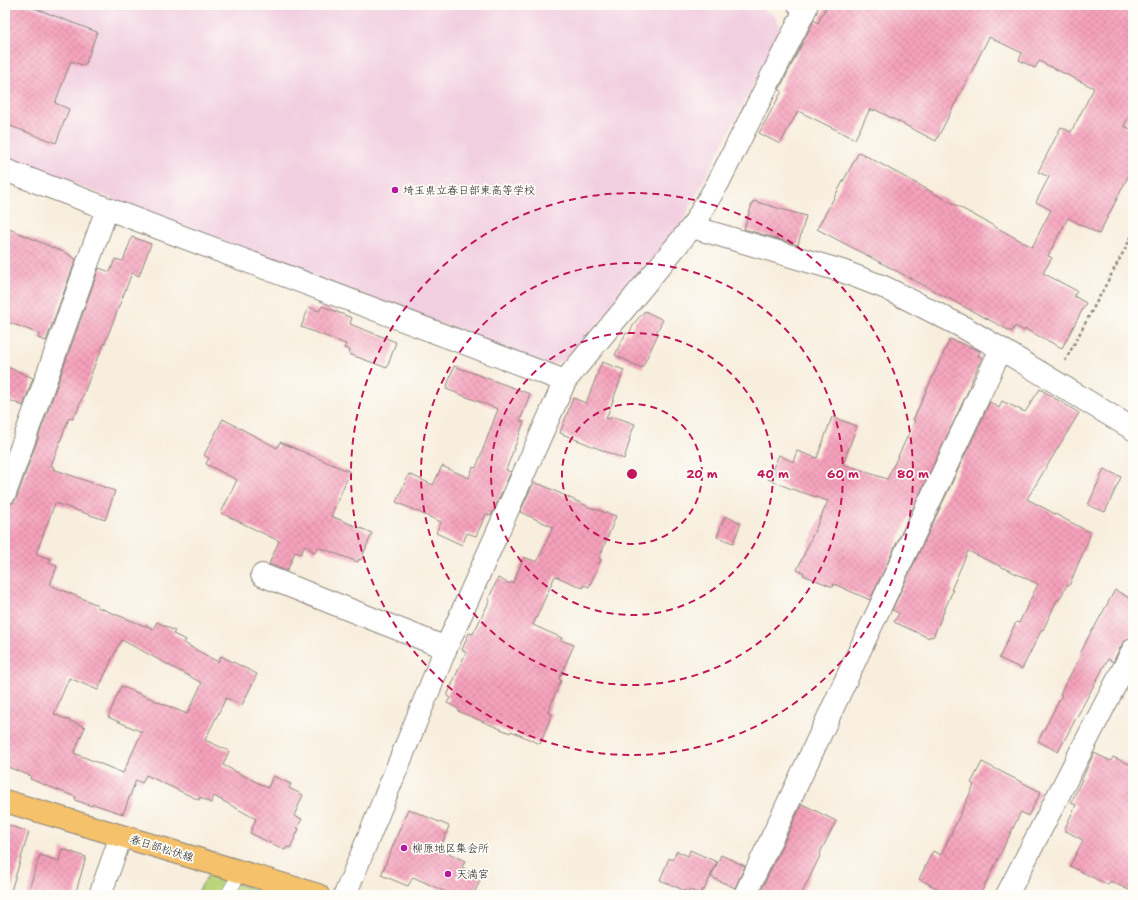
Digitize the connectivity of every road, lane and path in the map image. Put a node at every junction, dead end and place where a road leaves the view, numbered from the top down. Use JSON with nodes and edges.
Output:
{"nodes":[{"id":1,"x":799,"y":5,"type":"edge"},
{"id":2,"x":5,"y":170,"type":"edge"},
{"id":3,"x":107,"y":209,"type":"junction"},
{"id":4,"x":692,"y":227,"type":"junction"},
{"id":5,"x":1133,"y":234,"type":"edge"},
{"id":6,"x":1001,"y":349,"type":"junction"},
{"id":7,"x":565,"y":381,"type":"junction"},
{"id":8,"x":1054,"y":382,"type":"junction"},
{"id":9,"x":1133,"y":429,"type":"edge"},
{"id":10,"x":5,"y":493,"type":"edge"},
{"id":11,"x":262,"y":575,"type":"dead end"},
{"id":12,"x":446,"y":648,"type":"junction"},
{"id":13,"x":1133,"y":650,"type":"edge"},
{"id":14,"x":5,"y":801,"type":"edge"},
{"id":15,"x":121,"y":836,"type":"junction"},
{"id":16,"x":241,"y":872,"type":"junction"},
{"id":17,"x":281,"y":890,"type":"edge"},
{"id":18,"x":100,"y":895,"type":"edge"},
{"id":19,"x":227,"y":895,"type":"edge"},
{"id":20,"x":318,"y":895,"type":"edge"},
{"id":21,"x":345,"y":895,"type":"edge"},
{"id":22,"x":745,"y":895,"type":"edge"},
{"id":23,"x":1008,"y":895,"type":"edge"}],
"edges":[{"from":1,"to":4,"type":"street"},
{"from":2,"to":3,"type":"street"},
{"from":3,"to":7,"type":"street"},
{"from":3,"to":10,"type":"street"},
{"from":4,"to":6,"type":"street"},
{"from":4,"to":7,"type":"street"},
{"from":5,"to":8,"type":"path"},
{"from":6,"to":8,"type":"street"},
{"from":6,"to":22,"type":"street"},
{"from":7,"to":12,"type":"street"},
{"from":8,"to":9,"type":"street"},
{"from":11,"to":12,"type":"street"},
{"from":12,"to":21,"type":"street"},
{"from":13,"to":23,"type":"street"},
{"from":14,"to":15,"type":"main road","name":"春日部松伏線"},
{"from":15,"to":16,"type":"main road","name":"春日部松伏線"},
{"from":15,"to":18,"type":"street"},
{"from":16,"to":17,"type":"main road","name":"春日部松伏線"},
{"from":16,"to":19,"type":"lane"},
{"from":17,"to":20,"type":"main road","name":"春日部松伏線"}]}
